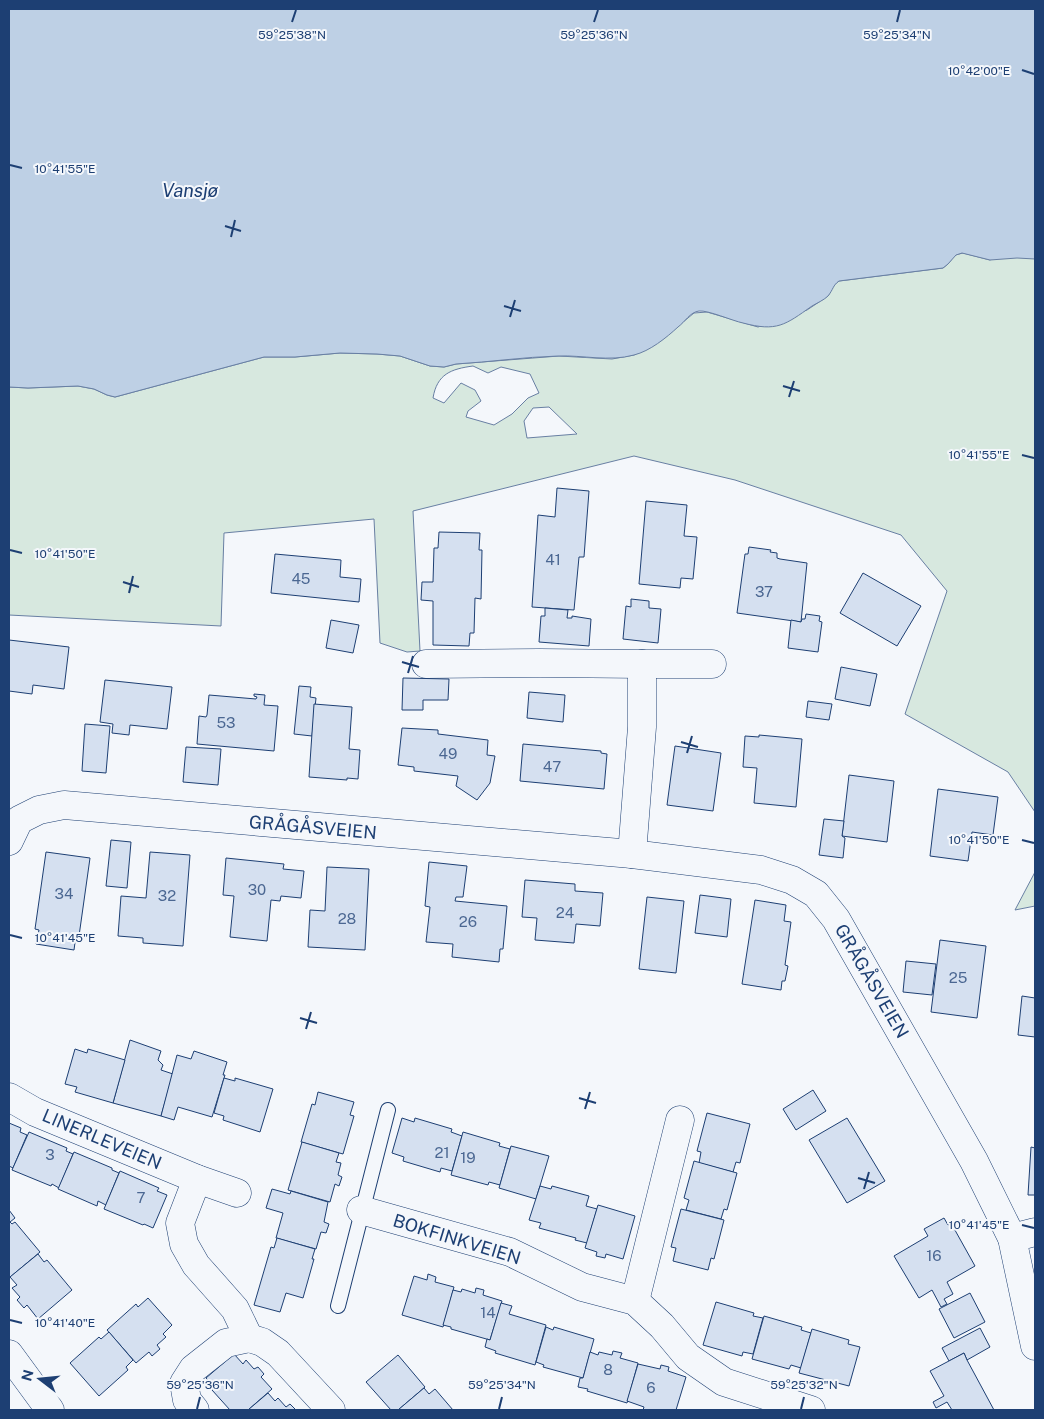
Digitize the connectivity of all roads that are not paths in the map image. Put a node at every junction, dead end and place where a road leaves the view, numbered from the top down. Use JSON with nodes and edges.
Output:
{"nodes":[{"id":1,"x":426,"y":664,"type":"dead end"},
{"id":2,"x":642,"y":664,"type":"junction"},
{"id":3,"x":712,"y":664,"type":"dead end"},
{"id":4,"x":9,"y":841,"type":"edge"},
{"id":5,"x":632,"y":854,"type":"junction"},
{"id":6,"x":9,"y":1097,"type":"edge"},
{"id":7,"x":388,"y":1110,"type":"dead end"},
{"id":8,"x":680,"y":1120,"type":"dead end"},
{"id":9,"x":197,"y":1179,"type":"junction"},
{"id":10,"x":237,"y":1193,"type":"dead end"},
{"id":11,"x":361,"y":1210,"type":"junction"},
{"id":12,"x":1024,"y":1235,"type":"edge"},
{"id":13,"x":635,"y":1301,"type":"junction"},
{"id":14,"x":338,"y":1306,"type":"dead end"},
{"id":15,"x":249,"y":1338,"type":"junction"},
{"id":16,"x":1035,"y":1346,"type":"edge"},
{"id":17,"x":9,"y":1354,"type":"edge"},
{"id":18,"x":50,"y":1410,"type":"edge"},
{"id":19,"x":195,"y":1410,"type":"edge"},
{"id":20,"x":330,"y":1410,"type":"edge"},
{"id":21,"x":811,"y":1410,"type":"edge"}],
"edges":[{"from":1,"to":2,"type":"street"},
{"from":2,"to":3,"type":"street"},
{"from":2,"to":5,"type":"street"},
{"from":4,"to":5,"type":"street","name":"GRÅGÅSVEIEN"},
{"from":5,"to":12,"type":"street","name":"GRÅGÅSVEIEN"},
{"from":6,"to":9,"type":"street","name":"LINERLEVEIEN"},
{"from":7,"to":11,"type":"lane"},
{"from":8,"to":13,"type":"street"},
{"from":9,"to":10,"type":"street","name":"LINERLEVEIEN"},
{"from":9,"to":15,"type":"street"},
{"from":11,"to":13,"type":"street","name":"BOKFINKVEIEN"},
{"from":11,"to":14,"type":"lane"},
{"from":12,"to":16,"type":"street","name":"GRÅGÅSVEIEN"},
{"from":13,"to":21,"type":"street","name":"BOKFINKVEIEN"},
{"from":15,"to":19,"type":"street"},
{"from":15,"to":20,"type":"street"},
{"from":17,"to":18,"type":"street"}]}
